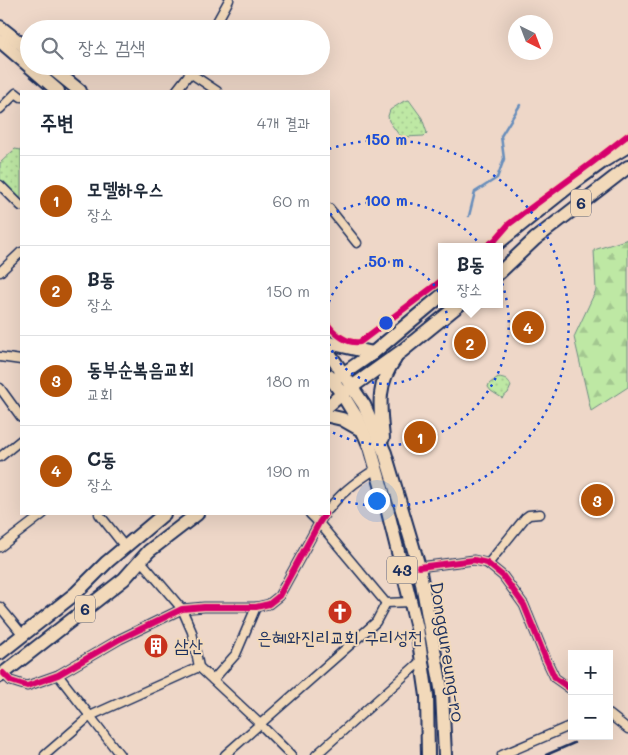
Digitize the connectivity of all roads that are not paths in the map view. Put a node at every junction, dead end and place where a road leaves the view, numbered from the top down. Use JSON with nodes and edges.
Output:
{"nodes":[{"id":1,"x":229,"y":0,"type":"edge"},
{"id":2,"x":218,"y":20,"type":"edge"},
{"id":3,"x":0,"y":27,"type":"edge"},
{"id":4,"x":0,"y":41,"type":"edge"},
{"id":5,"x":20,"y":43,"type":"edge"},
{"id":6,"x":20,"y":58,"type":"edge"},
{"id":7,"x":39,"y":75,"type":"edge"},
{"id":8,"x":60,"y":75,"type":"edge"},
{"id":9,"x":188,"y":75,"type":"edge"},
{"id":10,"x":198,"y":75,"type":"edge"},
{"id":11,"x":57,"y":90,"type":"edge"},
{"id":12,"x":79,"y":90,"type":"edge"},
{"id":13,"x":177,"y":90,"type":"edge"},
{"id":14,"x":216,"y":90,"type":"edge"},
{"id":15,"x":20,"y":96,"type":"edge"},
{"id":16,"x":0,"y":109,"type":"edge"},
{"id":17,"x":628,"y":146,"type":"edge"},
{"id":18,"x":628,"y":167,"type":"edge"},
{"id":19,"x":0,"y":185,"type":"edge"},
{"id":20,"x":20,"y":205,"type":"edge"},
{"id":21,"x":330,"y":209,"type":"edge"},
{"id":22,"x":357,"y":243,"type":"dead end"},
{"id":23,"x":498,"y":243,"type":"edge"},
{"id":24,"x":20,"y":253,"type":"edge"},
{"id":25,"x":503,"y":269,"type":"edge"},
{"id":26,"x":0,"y":272,"type":"edge"},
{"id":27,"x":438,"y":298,"type":"edge"},
{"id":28,"x":455,"y":308,"type":"edge"},
{"id":29,"x":330,"y":343,"type":"edge"},
{"id":30,"x":402,"y":351,"type":"junction"},
{"id":31,"x":373,"y":352,"type":"junction"},
{"id":32,"x":330,"y":354,"type":"edge"},
{"id":33,"x":0,"y":357,"type":"edge"},
{"id":34,"x":20,"y":360,"type":"edge"},
{"id":35,"x":344,"y":374,"type":"junction"},
{"id":36,"x":330,"y":381,"type":"edge"},
{"id":37,"x":0,"y":388,"type":"edge"},
{"id":38,"x":347,"y":390,"type":"junction"},
{"id":39,"x":330,"y":404,"type":"edge"},
{"id":40,"x":20,"y":415,"type":"edge"},
{"id":41,"x":330,"y":416,"type":"edge"},
{"id":42,"x":363,"y":431,"type":"junction"},
{"id":43,"x":20,"y":441,"type":"edge"},
{"id":44,"x":385,"y":453,"type":"junction"},
{"id":45,"x":0,"y":457,"type":"edge"},
{"id":46,"x":376,"y":469,"type":"junction"},
{"id":47,"x":330,"y":507,"type":"edge"},
{"id":48,"x":540,"y":514,"type":"dead end"},
{"id":49,"x":42,"y":515,"type":"edge"},
{"id":50,"x":101,"y":515,"type":"edge"},
{"id":51,"x":163,"y":515,"type":"edge"},
{"id":52,"x":196,"y":515,"type":"edge"},
{"id":53,"x":311,"y":515,"type":"edge"},
{"id":54,"x":324,"y":515,"type":"edge"},
{"id":55,"x":319,"y":523,"type":"junction"},
{"id":56,"x":0,"y":547,"type":"edge"},
{"id":57,"x":125,"y":547,"type":"junction"},
{"id":58,"x":141,"y":561,"type":"junction"},
{"id":59,"x":488,"y":564,"type":"junction"},
{"id":60,"x":419,"y":567,"type":"junction"},
{"id":61,"x":411,"y":602,"type":"junction"},
{"id":62,"x":386,"y":603,"type":"junction"},
{"id":63,"x":0,"y":606,"type":"edge"},
{"id":64,"x":256,"y":607,"type":"junction"},
{"id":65,"x":182,"y":609,"type":"junction"},
{"id":66,"x":23,"y":635,"type":"junction"},
{"id":67,"x":1,"y":651,"type":"edge"},
{"id":68,"x":422,"y":660,"type":"junction"},
{"id":69,"x":199,"y":667,"type":"junction"},
{"id":70,"x":2,"y":675,"type":"edge"},
{"id":71,"x":58,"y":675,"type":"junction"},
{"id":72,"x":213,"y":680,"type":"junction"},
{"id":73,"x":568,"y":687,"type":"edge"},
{"id":74,"x":90,"y":716,"type":"junction"},
{"id":75,"x":613,"y":717,"type":"edge"},
{"id":76,"x":260,"y":724,"type":"junction"},
{"id":77,"x":568,"y":728,"type":"edge"},
{"id":78,"x":628,"y":729,"type":"edge"},
{"id":79,"x":45,"y":755,"type":"edge"},
{"id":80,"x":120,"y":755,"type":"edge"},
{"id":81,"x":225,"y":755,"type":"edge"},
{"id":82,"x":291,"y":755,"type":"edge"},
{"id":83,"x":316,"y":755,"type":"edge"},
{"id":84,"x":428,"y":755,"type":"edge"},
{"id":85,"x":445,"y":755,"type":"edge"},
{"id":86,"x":502,"y":755,"type":"edge"}],
"edges":[{"from":1,"to":2,"type":"street"},
{"from":3,"to":5,"type":"main road"},
{"from":4,"to":6,"type":"main road"},
{"from":7,"to":11,"type":"main road"},
{"from":8,"to":12,"type":"main road"},
{"from":9,"to":13,"type":"street"},
{"from":10,"to":14,"type":"street"},
{"from":15,"to":16,"type":"street"},
{"from":17,"to":23,"type":"main road"},
{"from":18,"to":25,"type":"main road","number":"6"},
{"from":19,"to":20,"type":"street"},
{"from":21,"to":22,"type":"street"},
{"from":24,"to":26,"type":"street"},
{"from":27,"to":31,"type":"main road"},
{"from":28,"to":30,"type":"main road"},
{"from":29,"to":31,"type":"main road"},
{"from":30,"to":38,"type":"main road"},
{"from":30,"to":44,"type":"main road"},
{"from":31,"to":35,"type":"main road"},
{"from":32,"to":35,"type":"main road","number":"43"},
{"from":33,"to":34,"type":"street"},
{"from":35,"to":36,"type":"main road"},
{"from":35,"to":38,"type":"main road","number":"43"},
{"from":36,"to":38,"type":"main road","number":"43"},
{"from":37,"to":40,"type":"street"},
{"from":38,"to":39,"type":"main road"},
{"from":38,"to":42,"type":"main road","name":"Donggureung-ro","number":"43"},
{"from":38,"to":44,"type":"main road","name":"Donggureung-ro","number":"43"},
{"from":41,"to":42,"type":"main road"},
{"from":42,"to":46,"type":"main road","name":"Donggureung-ro","number":"43"},
{"from":43,"to":45,"type":"street"},
{"from":44,"to":60,"type":"main road","name":"Donggureung-ro","number":"43"},
{"from":46,"to":47,"type":"street"},
{"from":46,"to":61,"type":"main road","name":"Donggureung-ro","number":"43"},
{"from":48,"to":59,"type":"street"},
{"from":49,"to":56,"type":"street"},
{"from":50,"to":57,"type":"street"},
{"from":51,"to":57,"type":"main road"},
{"from":52,"to":58,"type":"main road","number":"6"},
{"from":53,"to":55,"type":"street"},
{"from":54,"to":55,"type":"street"},
{"from":55,"to":62,"type":"street"},
{"from":55,"to":64,"type":"street"},
{"from":57,"to":66,"type":"main road"},
{"from":58,"to":65,"type":"street"},
{"from":58,"to":70,"type":"main road","number":"6"},
{"from":59,"to":60,"type":"street"},
{"from":59,"to":73,"type":"street"},
{"from":60,"to":85,"type":"main road","name":"Donggureung-ro","number":"43"},
{"from":61,"to":62,"type":"street"},
{"from":61,"to":68,"type":"main road","name":"Donggureung-ro","number":"43"},
{"from":62,"to":76,"type":"street"},
{"from":63,"to":66,"type":"street"},
{"from":64,"to":65,"type":"street"},
{"from":64,"to":72,"type":"street"},
{"from":65,"to":69,"type":"street"},
{"from":65,"to":71,"type":"street"},
{"from":66,"to":67,"type":"main road"},
{"from":68,"to":83,"type":"street"},
{"from":68,"to":84,"type":"main road","name":"Donggureung-ro","number":"43"},
{"from":69,"to":72,"type":"street"},
{"from":69,"to":74,"type":"street"},
{"from":70,"to":71,"type":"street"},
{"from":71,"to":74,"type":"street"},
{"from":72,"to":76,"type":"street"},
{"from":74,"to":79,"type":"street"},
{"from":74,"to":80,"type":"street"},
{"from":75,"to":78,"type":"street"},
{"from":76,"to":81,"type":"street"},
{"from":76,"to":82,"type":"street"},
{"from":77,"to":86,"type":"street"}]}
